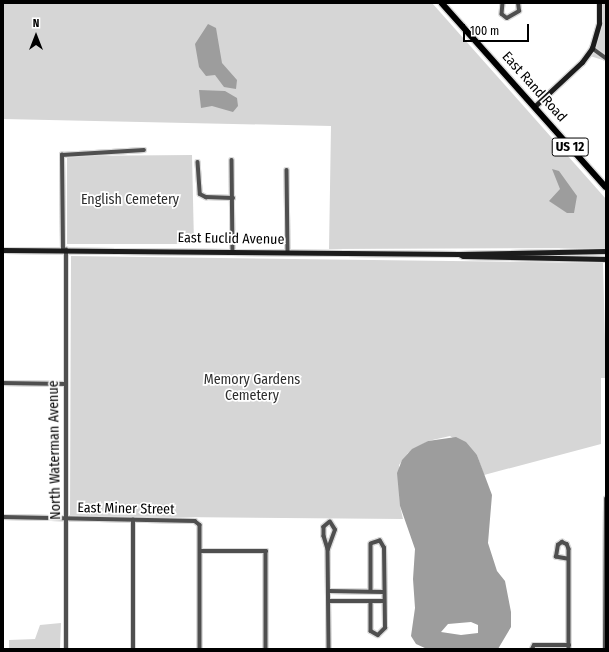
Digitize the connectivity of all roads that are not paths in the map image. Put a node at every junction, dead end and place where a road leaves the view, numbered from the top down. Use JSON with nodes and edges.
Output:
{"nodes":[{"id":1,"x":442,"y":3,"type":"edge"},
{"id":2,"x":503,"y":3,"type":"edge"},
{"id":3,"x":518,"y":3,"type":"edge"},
{"id":4,"x":599,"y":3,"type":"edge"},
{"id":5,"x":592,"y":48,"type":"junction"},
{"id":6,"x":606,"y":58,"type":"edge"},
{"id":7,"x":535,"y":106,"type":"junction"},
{"id":8,"x":144,"y":150,"type":"dead end"},
{"id":9,"x":232,"y":160,"type":"dead end"},
{"id":10,"x":198,"y":162,"type":"dead end"},
{"id":11,"x":287,"y":170,"type":"dead end"},
{"id":12,"x":606,"y":187,"type":"edge"},
{"id":13,"x":232,"y":198,"type":"junction"},
{"id":14,"x":3,"y":250,"type":"edge"},
{"id":15,"x":64,"y":250,"type":"junction"},
{"id":16,"x":233,"y":252,"type":"junction"},
{"id":17,"x":288,"y":252,"type":"junction"},
{"id":18,"x":606,"y":252,"type":"edge"},
{"id":19,"x":459,"y":254,"type":"junction"},
{"id":20,"x":606,"y":258,"type":"edge"},
{"id":21,"x":3,"y":383,"type":"edge"},
{"id":22,"x":65,"y":384,"type":"junction"},
{"id":23,"x":606,"y":499,"type":"edge"},
{"id":24,"x":3,"y":517,"type":"edge"},
{"id":25,"x":66,"y":518,"type":"junction"},
{"id":26,"x":133,"y":520,"type":"junction"},
{"id":27,"x":328,"y":549,"type":"junction"},
{"id":28,"x":200,"y":551,"type":"junction"},
{"id":29,"x":567,"y":558,"type":"junction"},
{"id":30,"x":606,"y":565,"type":"edge"},
{"id":31,"x":329,"y":591,"type":"junction"},
{"id":32,"x":371,"y":591,"type":"junction"},
{"id":33,"x":383,"y":592,"type":"junction"},
{"id":34,"x":329,"y":601,"type":"junction"},
{"id":35,"x":371,"y":601,"type":"junction"},
{"id":36,"x":383,"y":601,"type":"junction"},
{"id":37,"x":605,"y":641,"type":"edge"},
{"id":38,"x":569,"y":647,"type":"edge"},
{"id":39,"x":66,"y":649,"type":"edge"},
{"id":40,"x":133,"y":649,"type":"edge"},
{"id":41,"x":200,"y":649,"type":"edge"},
{"id":42,"x":266,"y":649,"type":"edge"},
{"id":43,"x":329,"y":649,"type":"edge"},
{"id":44,"x":532,"y":649,"type":"edge"},
{"id":45,"x":605,"y":649,"type":"edge"}],
"edges":[{"from":1,"to":7,"type":"main road","name":"East Rand Road","number":"US 12"},
{"from":2,"to":3,"type":"street"},
{"from":4,"to":5,"type":"main road"},
{"from":5,"to":6,"type":"street"},
{"from":5,"to":7,"type":"main road"},
{"from":7,"to":12,"type":"main road","name":"East Rand Road","number":"US 12"},
{"from":8,"to":15,"type":"street","name":"North Waterman Avenue"},
{"from":9,"to":13,"type":"street"},
{"from":10,"to":13,"type":"street"},
{"from":11,"to":17,"type":"street"},
{"from":13,"to":16,"type":"street"},
{"from":14,"to":15,"type":"main road","name":"East Euclid Avenue"},
{"from":15,"to":16,"type":"main road","name":"East Euclid Avenue"},
{"from":15,"to":22,"type":"street","name":"North Waterman Avenue"},
{"from":16,"to":17,"type":"main road","name":"East Euclid Avenue"},
{"from":17,"to":19,"type":"main road","name":"East Euclid Avenue"},
{"from":18,"to":19,"type":"main road","name":"East Euclid Avenue"},
{"from":19,"to":20,"type":"main road","name":"East Euclid Avenue"},
{"from":21,"to":22,"type":"street"},
{"from":22,"to":25,"type":"street","name":"North Waterman Avenue"},
{"from":23,"to":30,"type":"street"},
{"from":24,"to":25,"type":"street","name":"East Miner Street"},
{"from":25,"to":26,"type":"street","name":"East Miner Street"},
{"from":25,"to":39,"type":"street","name":"North Waterman Avenue"},
{"from":26,"to":28,"type":"street","name":"East Miner Street"},
{"from":26,"to":40,"type":"street"},
{"from":27,"to":27,"type":"street"},
{"from":27,"to":31,"type":"street"},
{"from":28,"to":41,"type":"street"},
{"from":28,"to":42,"type":"street"},
{"from":29,"to":29,"type":"street"},
{"from":29,"to":38,"type":"street"},
{"from":30,"to":37,"type":"street"},
{"from":31,"to":32,"type":"street"},
{"from":31,"to":34,"type":"street"},
{"from":32,"to":33,"type":"street"},
{"from":32,"to":33,"type":"street"},
{"from":33,"to":36,"type":"street"},
{"from":34,"to":35,"type":"street"},
{"from":34,"to":43,"type":"street"},
{"from":35,"to":36,"type":"street"},
{"from":35,"to":36,"type":"street"},
{"from":37,"to":45,"type":"street"},
{"from":38,"to":44,"type":"street"}]}
